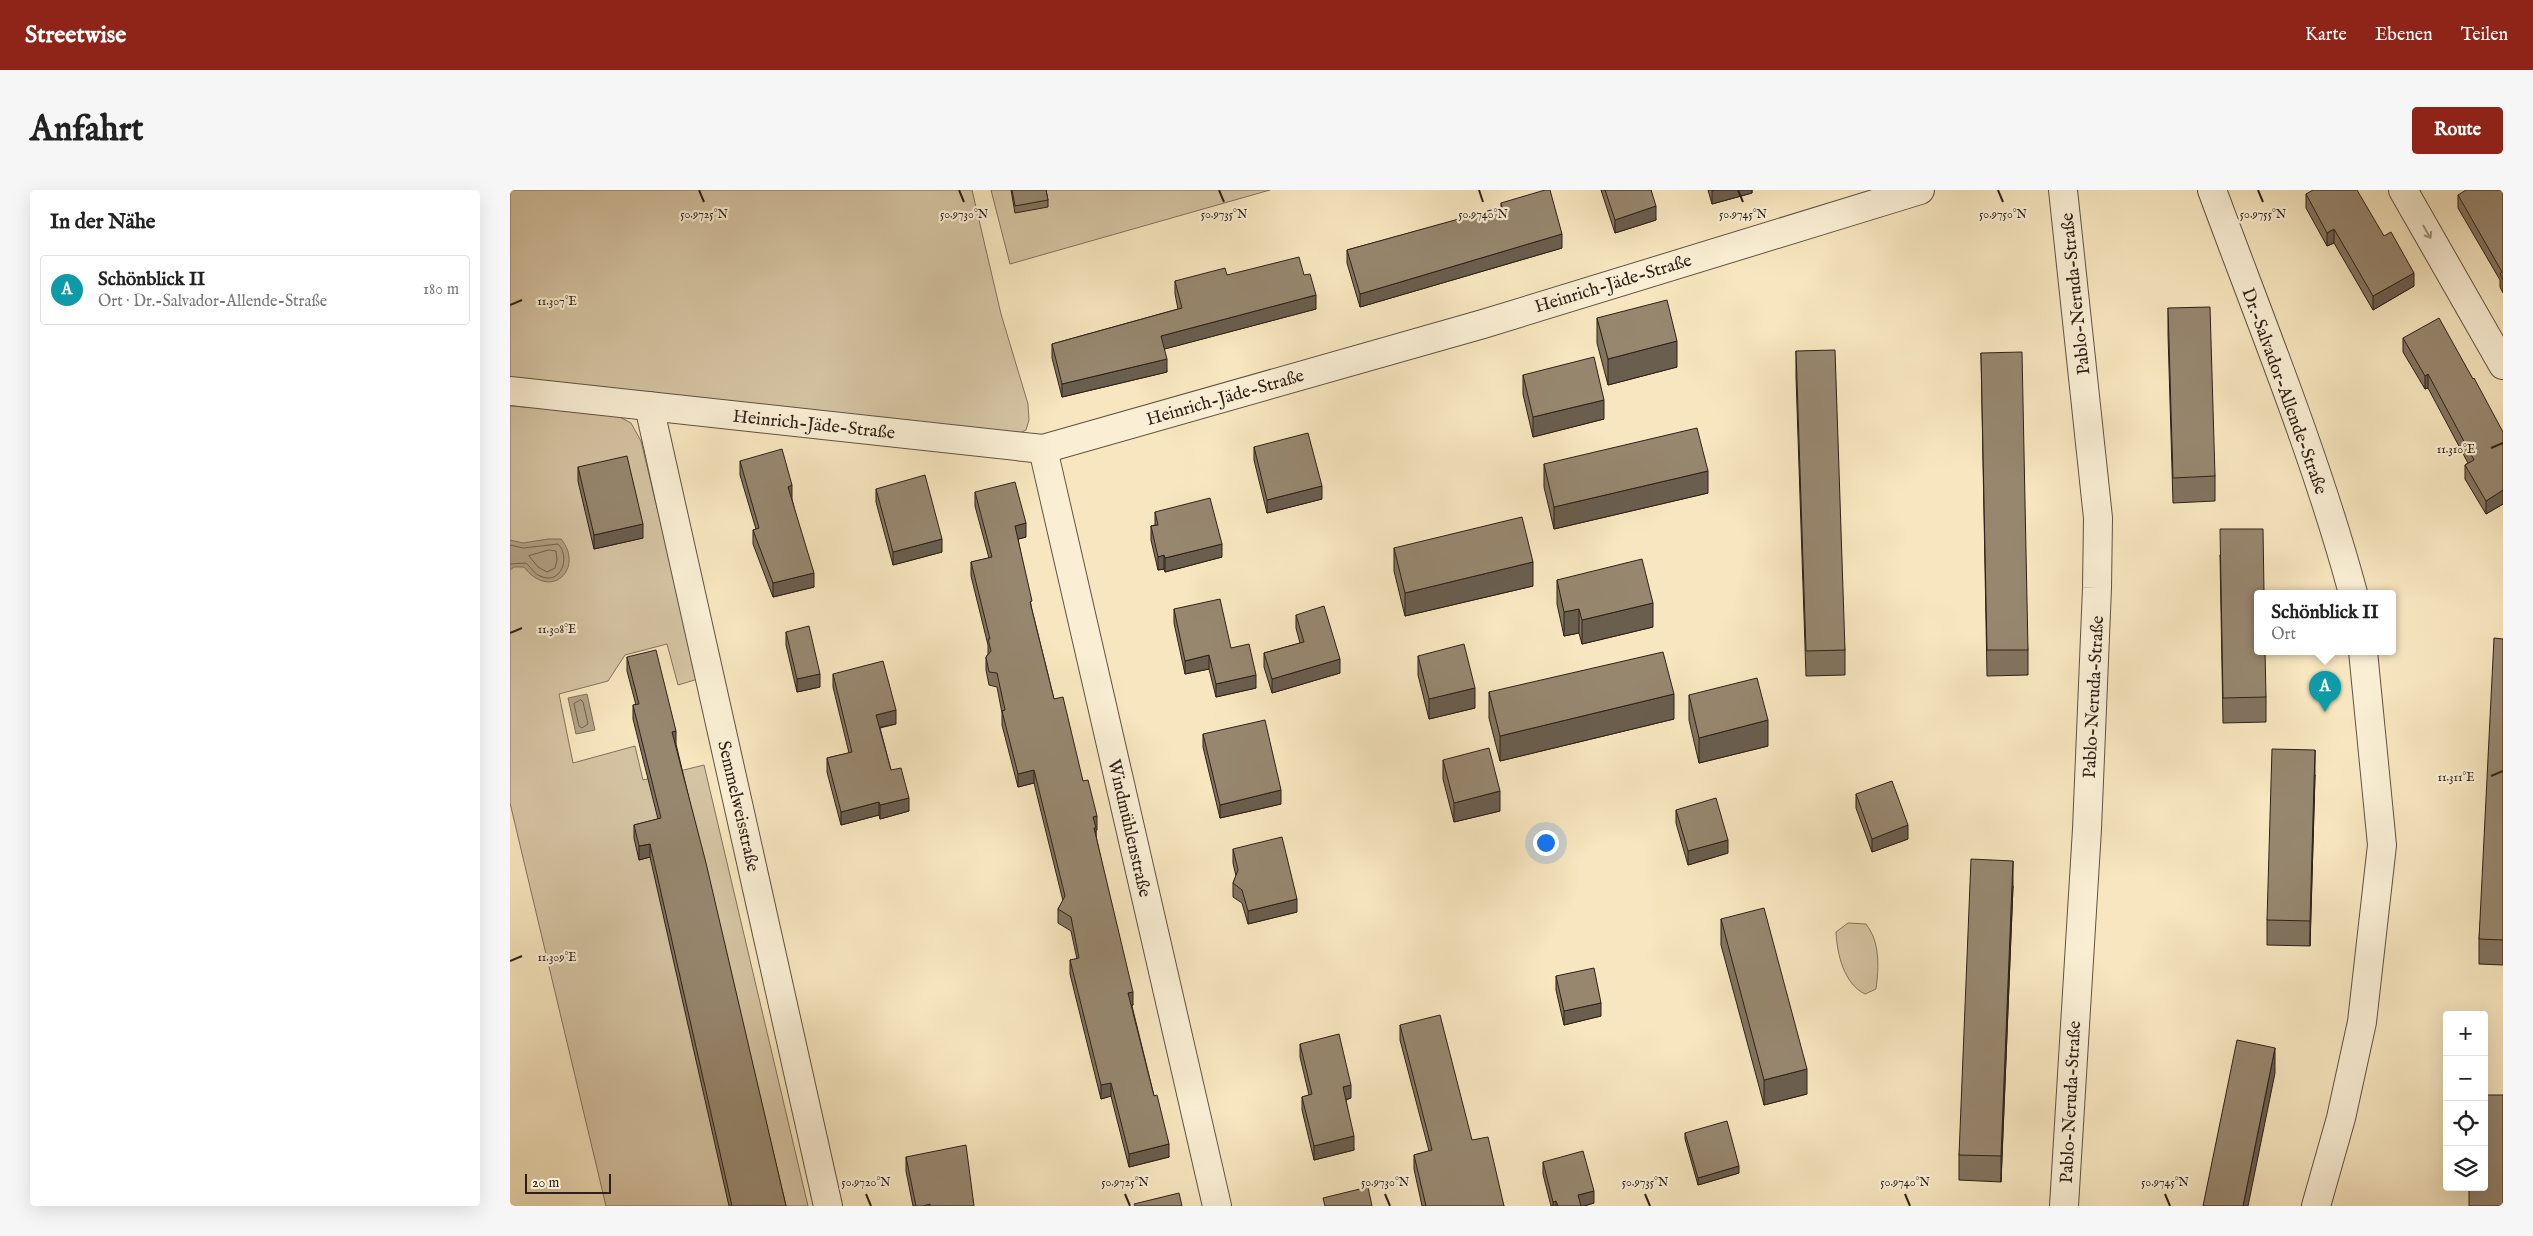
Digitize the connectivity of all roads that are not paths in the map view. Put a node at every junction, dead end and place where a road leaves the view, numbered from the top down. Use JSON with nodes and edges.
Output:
{"nodes":[{"id":1,"x":1920,"y":190,"type":"edge"},
{"id":2,"x":2063,"y":190,"type":"edge"},
{"id":3,"x":2212,"y":190,"type":"edge"},
{"id":4,"x":2403,"y":190,"type":"edge"},
{"id":5,"x":2503,"y":365,"type":"edge"},
{"id":6,"x":510,"y":391,"type":"edge"},
{"id":7,"x":649,"y":406,"type":"junction"},
{"id":8,"x":1043,"y":450,"type":"junction"},
{"id":9,"x":2351,"y":590,"type":"edge"},
{"id":10,"x":2363,"y":655,"type":"edge"},
{"id":11,"x":828,"y":1206,"type":"edge"},
{"id":12,"x":1217,"y":1206,"type":"edge"},
{"id":13,"x":2064,"y":1206,"type":"edge"},
{"id":14,"x":2316,"y":1206,"type":"edge"}],
"edges":[{"from":1,"to":8,"type":"street","name":"Heinrich-Jäde-Straße"},
{"from":2,"to":13,"type":"street","name":"Pablo-Neruda-Straße"},
{"from":3,"to":9,"type":"street","name":"Dr.-Salvador-Allende-Straße"},
{"from":4,"to":5,"type":"street","one_way":true},
{"from":6,"to":7,"type":"street","name":"Heinrich-Jäde-Straße"},
{"from":7,"to":8,"type":"street","name":"Heinrich-Jäde-Straße"},
{"from":7,"to":11,"type":"street","name":"Semmelweisstraße"},
{"from":8,"to":12,"type":"street","name":"Windmühlenstraße"},
{"from":10,"to":14,"type":"street"}]}
